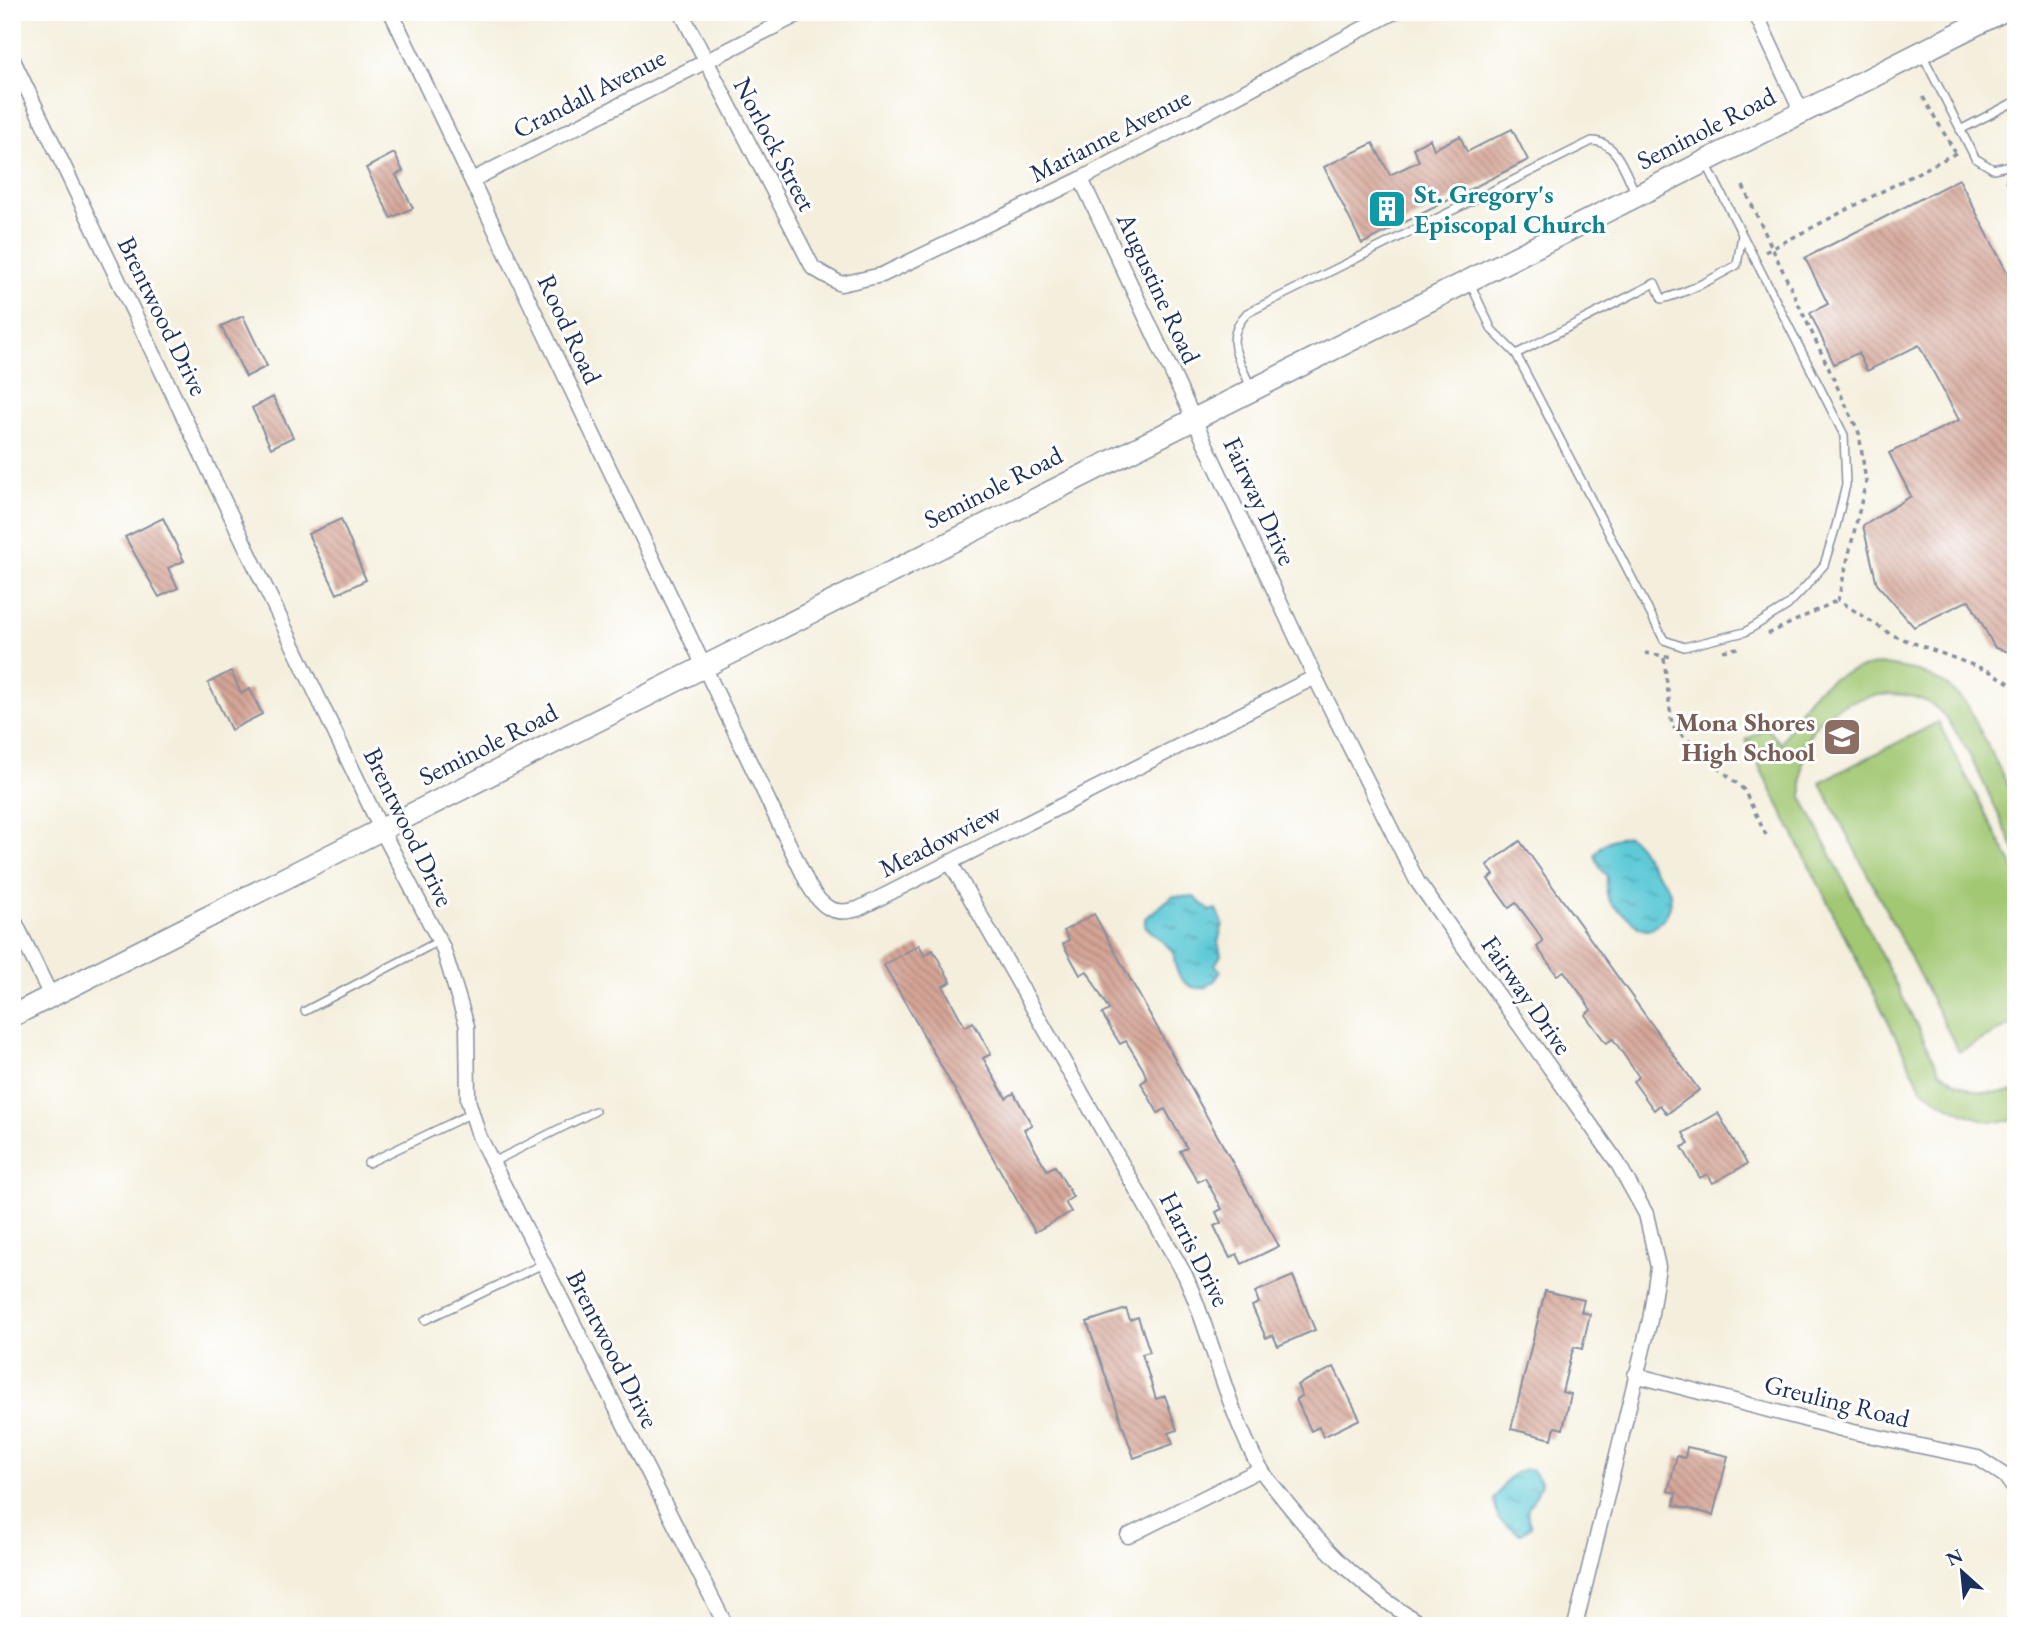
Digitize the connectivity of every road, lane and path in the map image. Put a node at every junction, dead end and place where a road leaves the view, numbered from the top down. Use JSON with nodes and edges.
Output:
{"nodes":[{"id":1,"x":391,"y":12,"type":"edge"},
{"id":2,"x":681,"y":12,"type":"edge"},
{"id":3,"x":803,"y":12,"type":"edge"},
{"id":4,"x":1394,"y":12,"type":"edge"},
{"id":5,"x":1755,"y":12,"type":"edge"},
{"id":6,"x":2001,"y":12,"type":"edge"},
{"id":7,"x":1921,"y":52,"type":"junction"},
{"id":8,"x":12,"y":58,"type":"edge"},
{"id":9,"x":704,"y":62,"type":"junction"},
{"id":10,"x":2016,"y":101,"type":"edge"},
{"id":11,"x":1801,"y":111,"type":"junction"},
{"id":12,"x":1960,"y":130,"type":"junction"},
{"id":13,"x":1956,"y":153,"type":"dead end"},
{"id":14,"x":1704,"y":159,"type":"junction"},
{"id":15,"x":2016,"y":164,"type":"edge"},
{"id":16,"x":1081,"y":179,"type":"junction"},
{"id":17,"x":472,"y":180,"type":"junction"},
{"id":18,"x":1636,"y":194,"type":"junction"},
{"id":19,"x":1742,"y":235,"type":"junction"},
{"id":20,"x":1754,"y":258,"type":"junction"},
{"id":21,"x":1468,"y":279,"type":"junction"},
{"id":22,"x":841,"y":284,"type":"joint"},
{"id":23,"x":1516,"y":354,"type":"junction"},
{"id":24,"x":1251,"y":388,"type":"junction"},
{"id":25,"x":1193,"y":418,"type":"junction"},
{"id":26,"x":1664,"y":657,"type":"dead end"},
{"id":27,"x":704,"y":667,"type":"junction"},
{"id":28,"x":1315,"y":677,"type":"junction"},
{"id":29,"x":381,"y":829,"type":"junction"},
{"id":30,"x":1766,"y":835,"type":"dead end"},
{"id":31,"x":950,"y":862,"type":"junction"},
{"id":32,"x":12,"y":916,"type":"edge"},
{"id":33,"x":439,"y":941,"type":"junction"},
{"id":34,"x":51,"y":996,"type":"junction"},
{"id":35,"x":305,"y":1011,"type":"dead end"},
{"id":36,"x":12,"y":1016,"type":"edge"},
{"id":37,"x":596,"y":1111,"type":"dead end"},
{"id":38,"x":472,"y":1113,"type":"junction"},
{"id":39,"x":492,"y":1162,"type":"junction"},
{"id":40,"x":368,"y":1163,"type":"dead end"},
{"id":41,"x":543,"y":1264,"type":"junction"},
{"id":42,"x":425,"y":1320,"type":"dead end"},
{"id":43,"x":1635,"y":1375,"type":"junction"},
{"id":44,"x":1261,"y":1469,"type":"junction"},
{"id":45,"x":2016,"y":1491,"type":"edge"},
{"id":46,"x":1128,"y":1536,"type":"dead end"},
{"id":47,"x":726,"y":1626,"type":"edge"},
{"id":48,"x":1424,"y":1626,"type":"edge"},
{"id":49,"x":1575,"y":1626,"type":"edge"}],
"edges":[{"from":1,"to":17,"type":"street","name":"Rood Road"},
{"from":2,"to":9,"type":"street","name":"Norlock Street"},
{"from":3,"to":9,"type":"street","name":"Crandall Avenue"},
{"from":4,"to":16,"type":"street","name":"Marianne Avenue"},
{"from":5,"to":11,"type":"street"},
{"from":6,"to":7,"type":"street","name":"Seminole Road"},
{"from":7,"to":11,"type":"street","name":"Seminole Road"},
{"from":7,"to":12,"type":"lane"},
{"from":8,"to":29,"type":"street","name":"Brentwood Drive"},
{"from":9,"to":17,"type":"street","name":"Crandall Avenue"},
{"from":9,"to":22,"type":"street","name":"Norlock Street"},
{"from":10,"to":12,"type":"lane"},
{"from":11,"to":14,"type":"street","name":"Seminole Road"},
{"from":12,"to":15,"type":"lane"},
{"from":13,"to":20,"type":"path"},
{"from":14,"to":18,"type":"street","name":"Seminole Road"},
{"from":14,"to":19,"type":"lane"},
{"from":16,"to":22,"type":"street","name":"Marianne Avenue"},
{"from":16,"to":25,"type":"street","name":"Augustine Road"},
{"from":17,"to":27,"type":"street","name":"Rood Road"},
{"from":18,"to":21,"type":"street","name":"Seminole Road"},
{"from":18,"to":24,"type":"lane"},
{"from":19,"to":20,"type":"lane"},
{"from":19,"to":23,"type":"lane"},
{"from":20,"to":23,"type":"lane"},
{"from":21,"to":23,"type":"lane"},
{"from":21,"to":24,"type":"street","name":"Seminole Road"},
{"from":24,"to":25,"type":"street","name":"Seminole Road"},
{"from":25,"to":27,"type":"street","name":"Seminole Road"},
{"from":25,"to":28,"type":"street","name":"Fairway Drive"},
{"from":26,"to":30,"type":"path"},
{"from":27,"to":29,"type":"street","name":"Seminole Road"},
{"from":27,"to":31,"type":"street","name":"Meadowview"},
{"from":28,"to":31,"type":"street","name":"Meadowview"},
{"from":28,"to":43,"type":"street","name":"Fairway Drive"},
{"from":29,"to":33,"type":"street","name":"Brentwood Drive"},
{"from":29,"to":34,"type":"street","name":"Seminole Road"},
{"from":31,"to":44,"type":"street","name":"Harris Drive"},
{"from":32,"to":34,"type":"street"},
{"from":33,"to":35,"type":"lane"},
{"from":33,"to":38,"type":"street","name":"Brentwood Drive"},
{"from":34,"to":36,"type":"street","name":"Seminole Road"},
{"from":37,"to":39,"type":"lane"},
{"from":38,"to":39,"type":"street","name":"Brentwood Drive"},
{"from":38,"to":40,"type":"lane"},
{"from":39,"to":41,"type":"street","name":"Brentwood Drive"},
{"from":41,"to":42,"type":"lane"},
{"from":41,"to":47,"type":"street","name":"Brentwood Drive"},
{"from":43,"to":45,"type":"street","name":"Greuling Road"},
{"from":43,"to":49,"type":"street","name":"Fairway Drive"},
{"from":44,"to":46,"type":"street"},
{"from":44,"to":48,"type":"street","name":"Harris Drive"}]}
